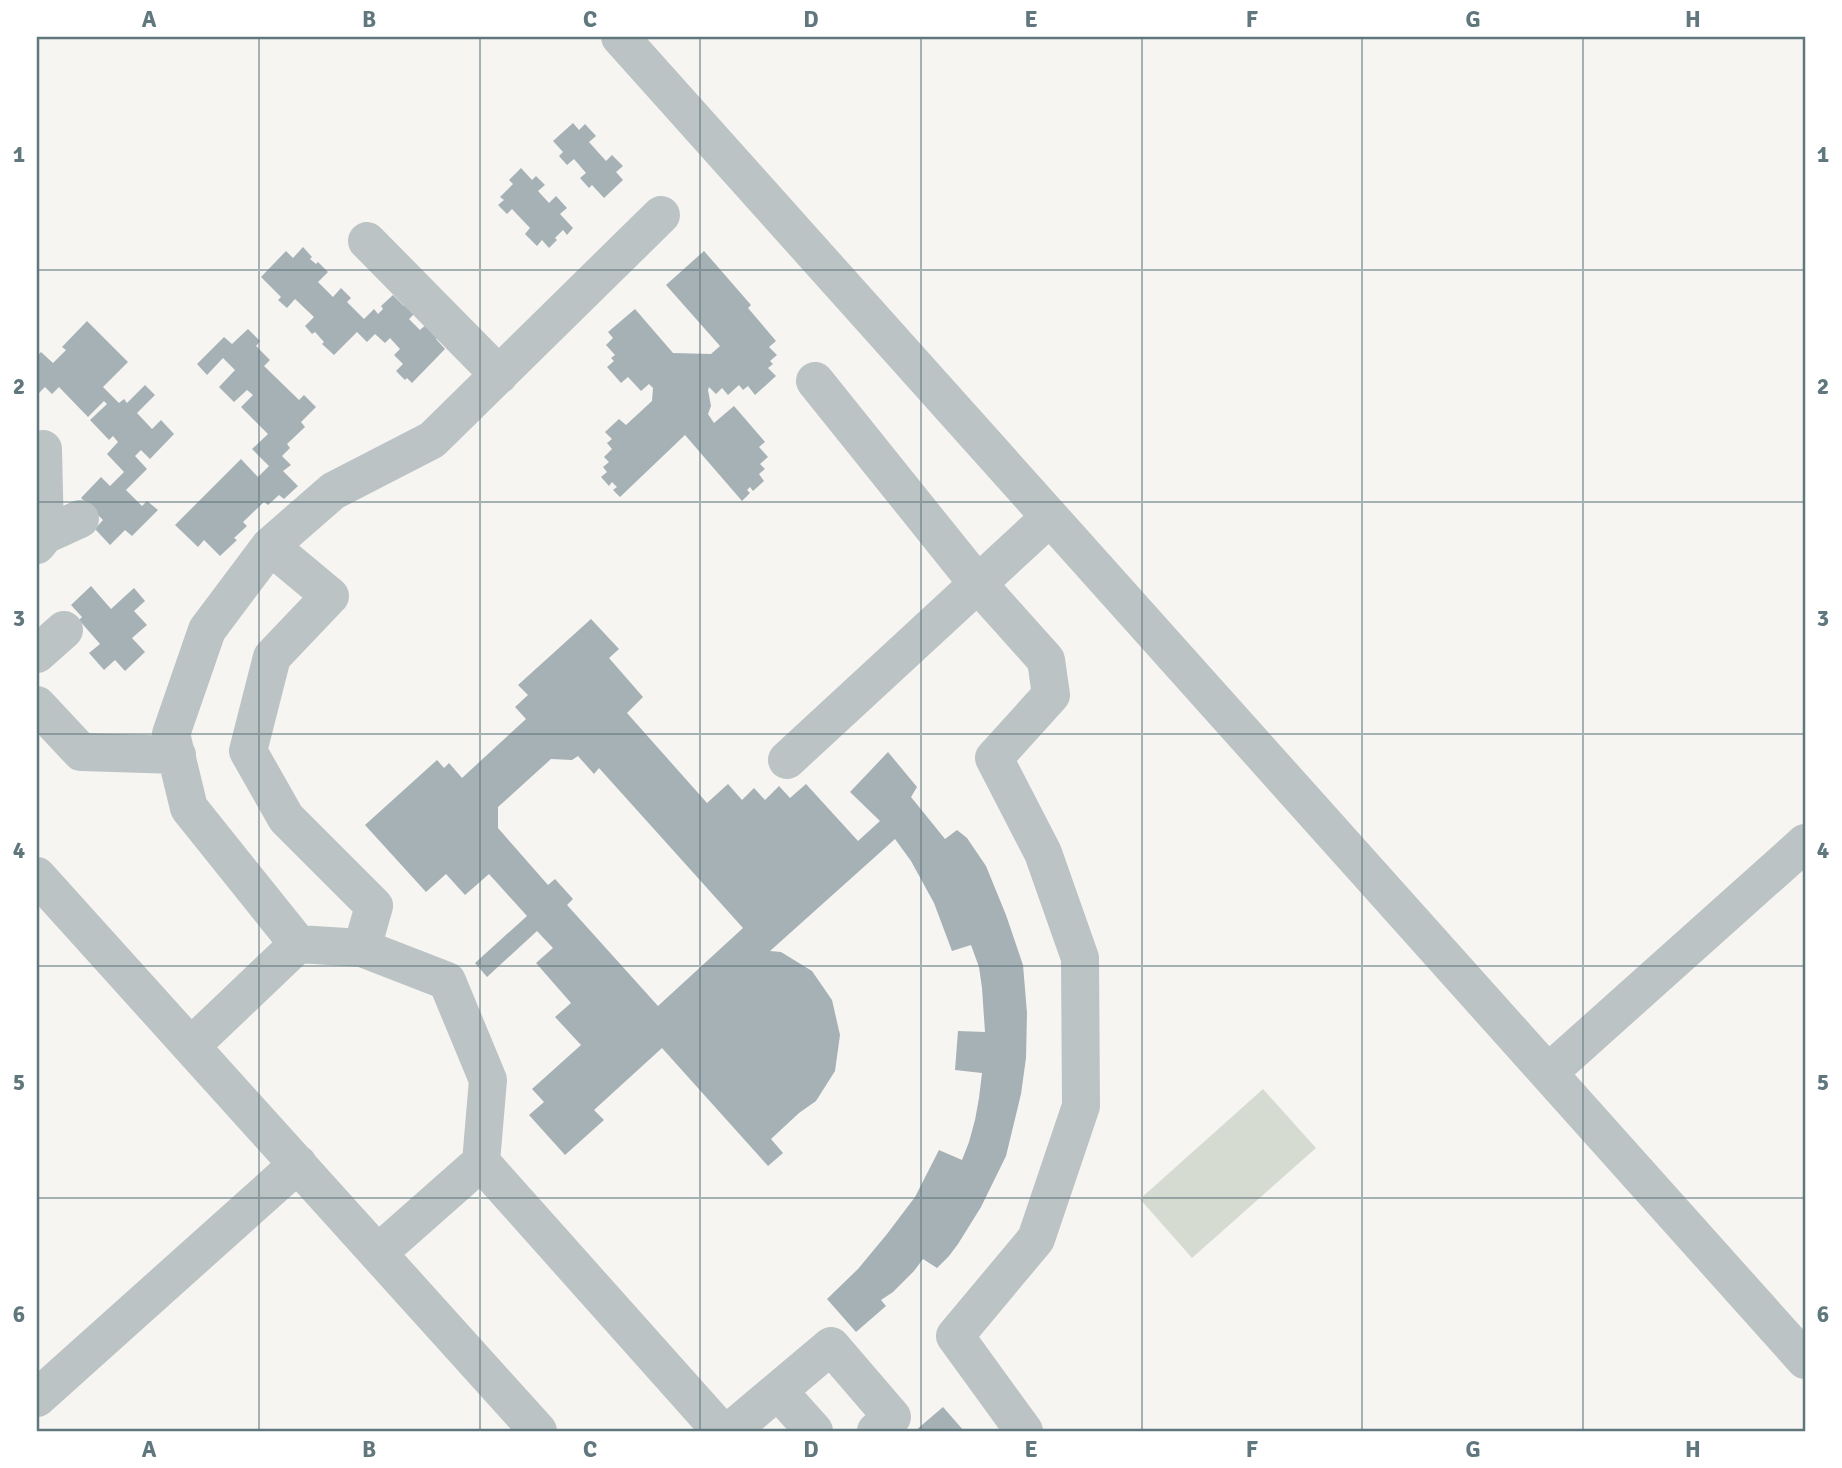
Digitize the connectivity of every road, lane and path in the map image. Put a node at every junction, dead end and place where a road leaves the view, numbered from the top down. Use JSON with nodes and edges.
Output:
{"nodes":[{"id":1,"x":620,"y":37,"type":"edge"},
{"id":2,"x":661,"y":215,"type":"dead end"},
{"id":3,"x":367,"y":241,"type":"dead end"},
{"id":4,"x":499,"y":375,"type":"junction"},
{"id":5,"x":815,"y":381,"type":"dead end"},
{"id":6,"x":43,"y":449,"type":"dead end"},
{"id":7,"x":1050,"y":517,"type":"junction"},
{"id":8,"x":79,"y":519,"type":"dead end"},
{"id":9,"x":41,"y":540,"type":"edge"},
{"id":10,"x":270,"y":546,"type":"junction"},
{"id":11,"x":978,"y":584,"type":"junction"},
{"id":12,"x":37,"y":705,"type":"edge"},
{"id":13,"x":177,"y":755,"type":"junction"},
{"id":14,"x":787,"y":760,"type":"dead end"},
{"id":15,"x":1805,"y":843,"type":"edge"},
{"id":16,"x":37,"y":876,"type":"edge"},
{"id":17,"x":298,"y":944,"type":"junction"},
{"id":18,"x":362,"y":948,"type":"junction"},
{"id":19,"x":191,"y":1046,"type":"junction"},
{"id":20,"x":1548,"y":1073,"type":"junction"},
{"id":21,"x":481,"y":1162,"type":"junction"},
{"id":22,"x":298,"y":1164,"type":"junction"},
{"id":23,"x":378,"y":1253,"type":"junction"},
{"id":24,"x":1805,"y":1360,"type":"edge"},
{"id":25,"x":778,"y":1391,"type":"junction"},
{"id":26,"x":37,"y":1398,"type":"edge"},
{"id":27,"x":538,"y":1431,"type":"edge"},
{"id":28,"x":721,"y":1431,"type":"edge"},
{"id":29,"x":730,"y":1431,"type":"edge"},
{"id":30,"x":814,"y":1431,"type":"edge"},
{"id":31,"x":876,"y":1431,"type":"edge"},
{"id":32,"x":1024,"y":1431,"type":"edge"}],
"edges":[{"from":1,"to":7,"type":"street"},
{"from":2,"to":4,"type":"street"},
{"from":3,"to":4,"type":"street"},
{"from":4,"to":10,"type":"street"},
{"from":5,"to":11,"type":"street"},
{"from":6,"to":9,"type":"street"},
{"from":7,"to":11,"type":"street"},
{"from":7,"to":20,"type":"street"},
{"from":8,"to":9,"type":"street"},
{"from":10,"to":13,"type":"street"},
{"from":10,"to":18,"type":"street"},
{"from":11,"to":14,"type":"street"},
{"from":11,"to":32,"type":"street"},
{"from":12,"to":13,"type":"street"},
{"from":13,"to":17,"type":"street"},
{"from":15,"to":20,"type":"street"},
{"from":16,"to":19,"type":"street"},
{"from":17,"to":18,"type":"street"},
{"from":17,"to":19,"type":"street"},
{"from":18,"to":21,"type":"street"},
{"from":19,"to":22,"type":"street"},
{"from":20,"to":24,"type":"street"},
{"from":21,"to":23,"type":"street"},
{"from":21,"to":28,"type":"street"},
{"from":22,"to":23,"type":"street"},
{"from":22,"to":26,"type":"street"},
{"from":23,"to":27,"type":"street"},
{"from":25,"to":29,"type":"street"},
{"from":25,"to":30,"type":"street"},
{"from":25,"to":31,"type":"street"}]}
